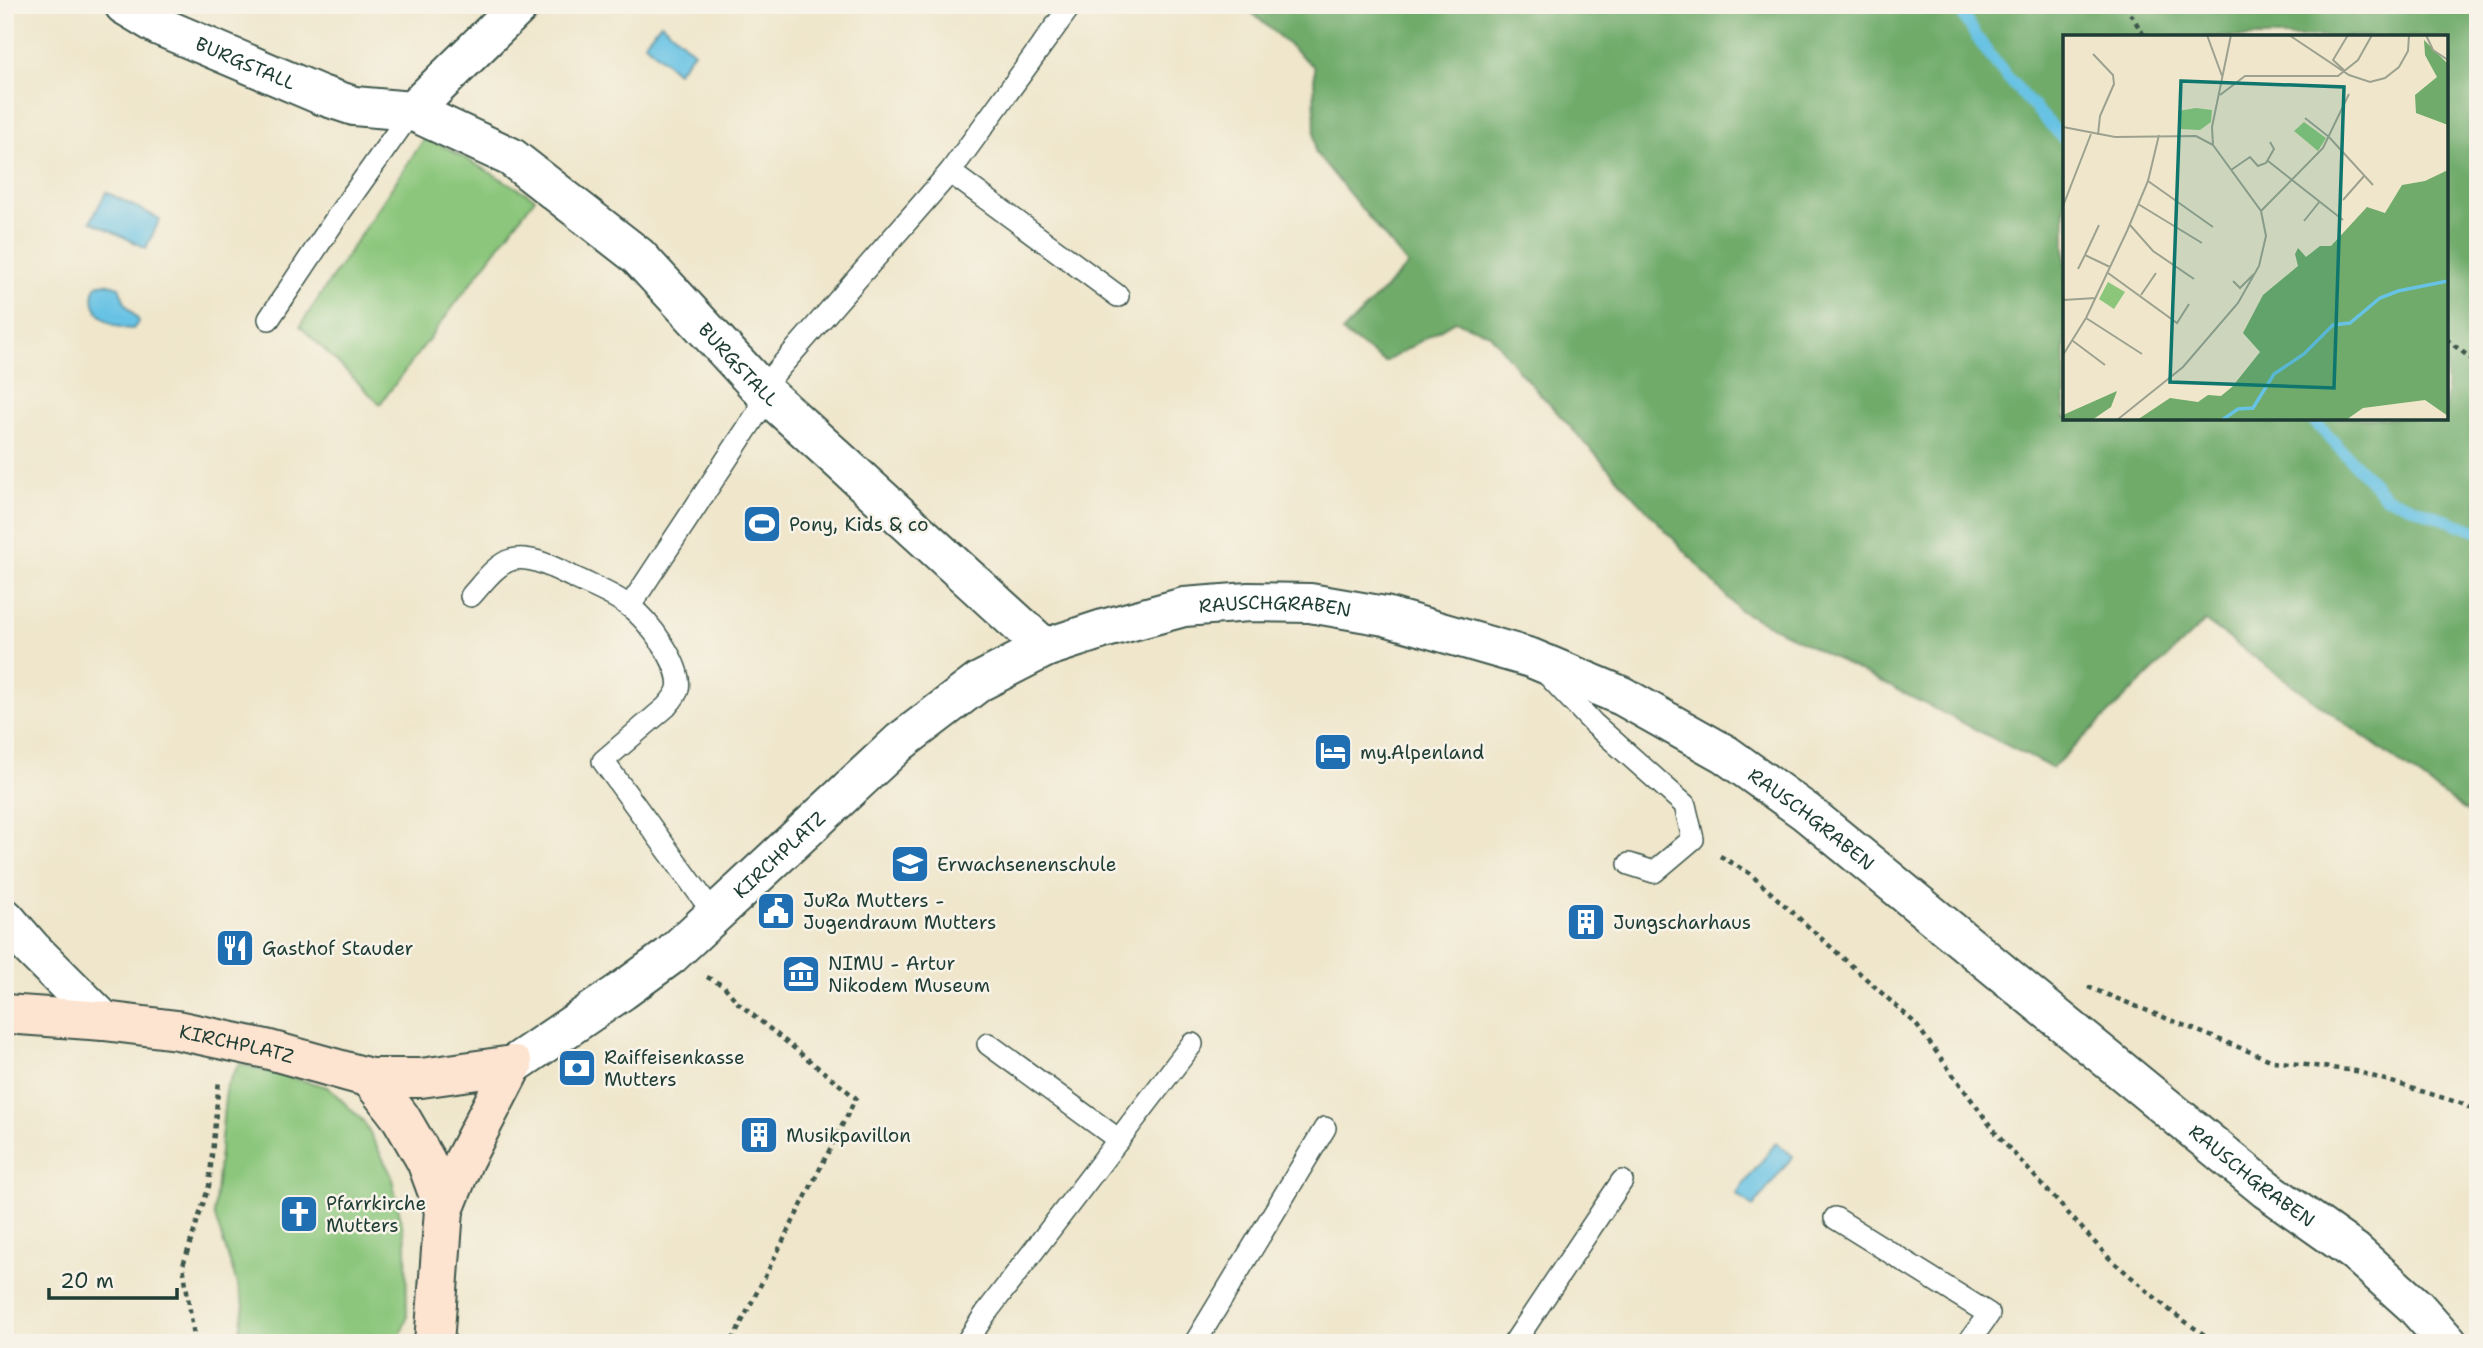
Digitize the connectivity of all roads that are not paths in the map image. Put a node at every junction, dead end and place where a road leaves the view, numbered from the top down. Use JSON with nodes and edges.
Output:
{"nodes":[{"id":1,"x":124,"y":5,"type":"edge"},
{"id":2,"x":520,"y":5,"type":"edge"},
{"id":3,"x":1071,"y":5,"type":"edge"},
{"id":4,"x":412,"y":111,"type":"junction"},
{"id":5,"x":950,"y":172,"type":"junction"},
{"id":6,"x":1118,"y":296,"type":"dead end"},
{"id":7,"x":269,"y":319,"type":"dead end"},
{"id":8,"x":761,"y":389,"type":"junction"},
{"id":9,"x":471,"y":596,"type":"dead end"},
{"id":10,"x":630,"y":606,"type":"junction"},
{"id":11,"x":1045,"y":648,"type":"junction"},
{"id":12,"x":1531,"y":658,"type":"junction"},
{"id":13,"x":1629,"y":864,"type":"dead end"},
{"id":14,"x":714,"y":914,"type":"junction"},
{"id":15,"x":5,"y":918,"type":"edge"},
{"id":16,"x":5,"y":1014,"type":"edge"},
{"id":17,"x":104,"y":1021,"type":"junction"},
{"id":18,"x":988,"y":1044,"type":"dead end"},
{"id":19,"x":1192,"y":1044,"type":"dead end"},
{"id":20,"x":513,"y":1065,"type":"junction"},
{"id":21,"x":370,"y":1078,"type":"junction"},
{"id":22,"x":1325,"y":1128,"type":"dead end"},
{"id":23,"x":1119,"y":1140,"type":"junction"},
{"id":24,"x":1622,"y":1181,"type":"dead end"},
{"id":25,"x":444,"y":1210,"type":"junction"},
{"id":26,"x":1835,"y":1218,"type":"dead end"},
{"id":27,"x":434,"y":1343,"type":"edge"},
{"id":28,"x":966,"y":1343,"type":"edge"},
{"id":29,"x":1195,"y":1343,"type":"edge"},
{"id":30,"x":1514,"y":1343,"type":"edge"},
{"id":31,"x":1968,"y":1343,"type":"edge"},
{"id":32,"x":2448,"y":1343,"type":"edge"}],
"edges":[{"from":1,"to":4,"type":"street","name":"BURGSTALL"},
{"from":2,"to":4,"type":"street"},
{"from":3,"to":5,"type":"lane"},
{"from":4,"to":7,"type":"lane"},
{"from":4,"to":8,"type":"street","name":"BURGSTALL"},
{"from":5,"to":6,"type":"lane"},
{"from":5,"to":8,"type":"lane"},
{"from":8,"to":10,"type":"lane"},
{"from":8,"to":11,"type":"street","name":"BURGSTALL"},
{"from":9,"to":10,"type":"lane"},
{"from":10,"to":14,"type":"lane"},
{"from":11,"to":12,"type":"street","name":"RAUSCHGRABEN"},
{"from":11,"to":14,"type":"street","name":"KIRCHPLATZ"},
{"from":12,"to":13,"type":"lane"},
{"from":12,"to":32,"type":"street","name":"RAUSCHGRABEN"},
{"from":14,"to":20,"type":"street","name":"KIRCHPLATZ"},
{"from":15,"to":17,"type":"street"},
{"from":16,"to":17,"type":"main road","name":"KIRCHPLATZ"},
{"from":17,"to":21,"type":"main road","name":"KIRCHPLATZ"},
{"from":18,"to":23,"type":"lane"},
{"from":19,"to":23,"type":"lane"},
{"from":20,"to":21,"type":"main road","name":"KIRCHPLATZ"},
{"from":20,"to":25,"type":"main road","name":"KIRCHPLATZ"},
{"from":21,"to":25,"type":"main road","name":"KIRCHPLATZ"},
{"from":22,"to":29,"type":"lane"},
{"from":23,"to":28,"type":"lane"},
{"from":24,"to":30,"type":"lane"},
{"from":25,"to":27,"type":"main road","name":"KIRCHPLATZ"},
{"from":26,"to":31,"type":"lane"}]}
